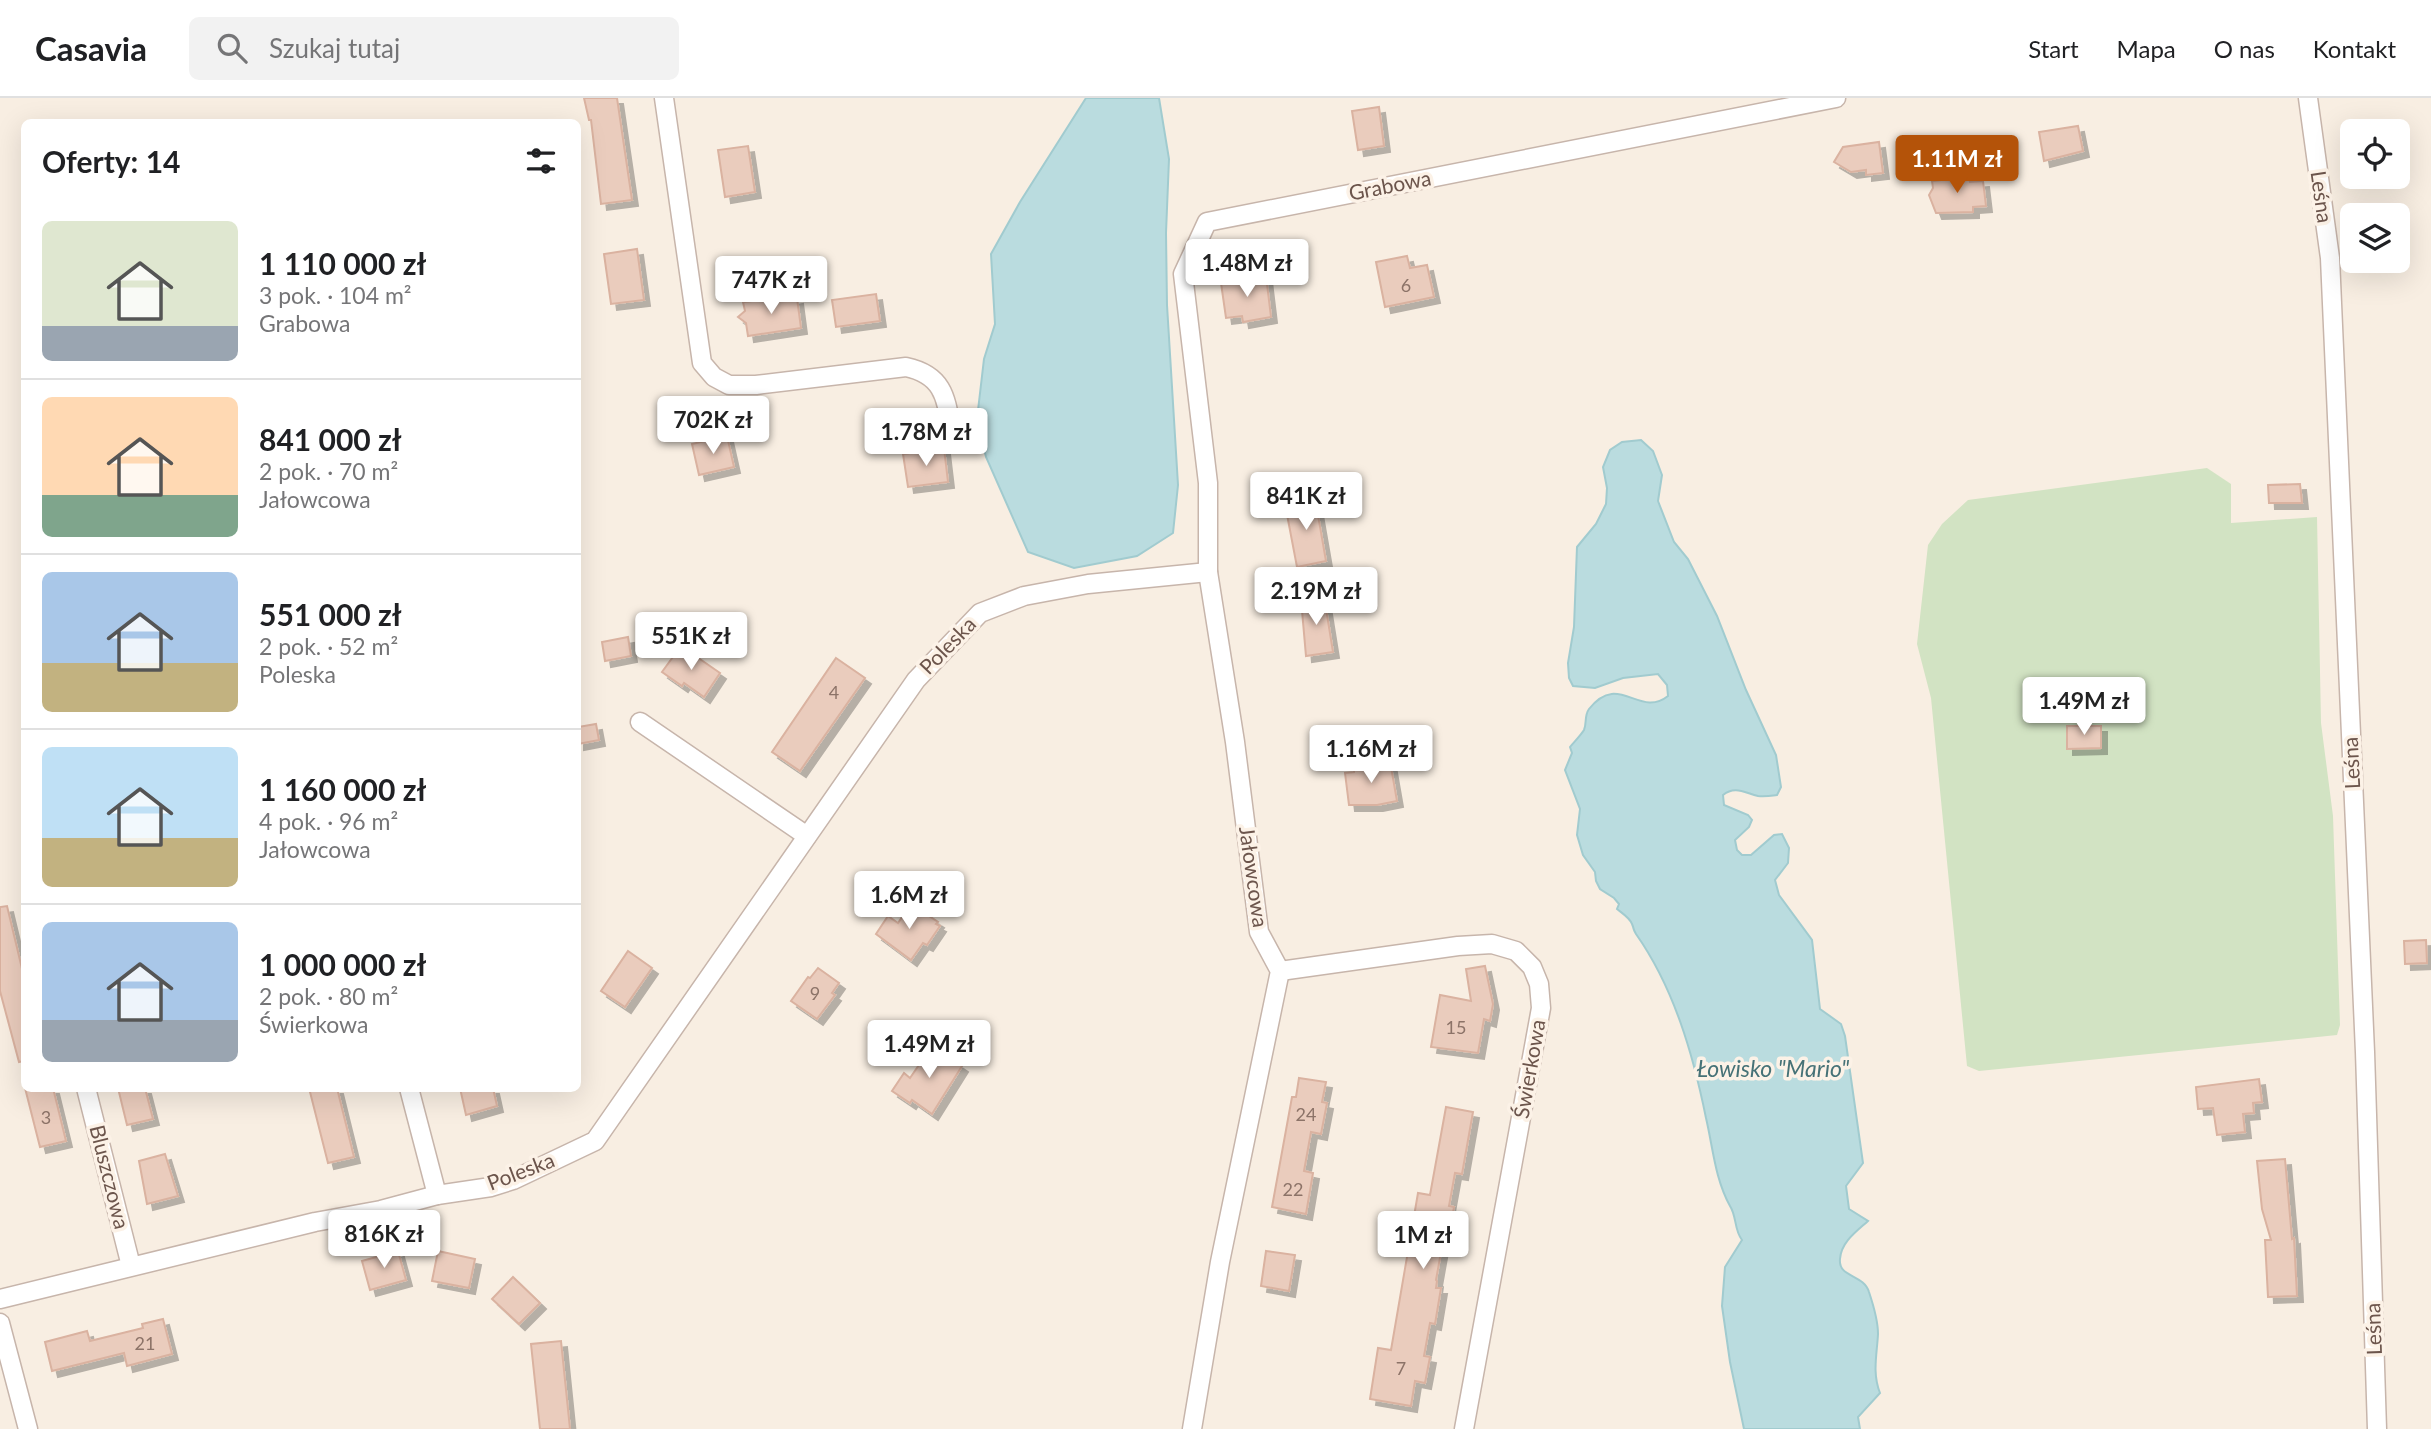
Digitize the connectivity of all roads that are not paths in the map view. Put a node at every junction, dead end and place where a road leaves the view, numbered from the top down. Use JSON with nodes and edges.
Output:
{"nodes":[{"id":1,"x":664,"y":98,"type":"edge"},
{"id":2,"x":1836,"y":98,"type":"edge"},
{"id":3,"x":2308,"y":98,"type":"edge"},
{"id":4,"x":953,"y":439,"type":"dead end"},
{"id":5,"x":1208,"y":483,"type":"joint"},
{"id":6,"x":1208,"y":572,"type":"junction"},
{"id":7,"x":640,"y":722,"type":"dead end"},
{"id":8,"x":807,"y":836,"type":"junction"},
{"id":9,"x":1280,"y":971,"type":"junction"},
{"id":10,"x":87,"y":1092,"type":"edge"},
{"id":11,"x":410,"y":1092,"type":"edge"},
{"id":12,"x":437,"y":1195,"type":"junction"},
{"id":13,"x":131,"y":1266,"type":"junction"},
{"id":14,"x":0,"y":1299,"type":"edge"},
{"id":15,"x":0,"y":1323,"type":"edge"},
{"id":16,"x":28,"y":1429,"type":"edge"},
{"id":17,"x":1192,"y":1429,"type":"edge"},
{"id":18,"x":1464,"y":1429,"type":"edge"},
{"id":19,"x":2377,"y":1429,"type":"edge"}],
"edges":[{"from":1,"to":4,"type":"street"},
{"from":2,"to":5,"type":"street","name":"Grabowa"},
{"from":3,"to":19,"type":"street","name":"Leśna"},
{"from":5,"to":6,"type":"street","name":"Jałowcowa"},
{"from":6,"to":8,"type":"street","name":"Poleska"},
{"from":6,"to":9,"type":"street","name":"Jałowcowa"},
{"from":7,"to":8,"type":"street"},
{"from":8,"to":12,"type":"street","name":"Poleska"},
{"from":9,"to":17,"type":"street"},
{"from":9,"to":18,"type":"street","name":"Świerkowa"},
{"from":10,"to":13,"type":"street","name":"Bluszczowa"},
{"from":11,"to":12,"type":"street"},
{"from":12,"to":13,"type":"street","name":"Poleska"},
{"from":13,"to":14,"type":"street","name":"Poleska"},
{"from":15,"to":16,"type":"street"}]}
